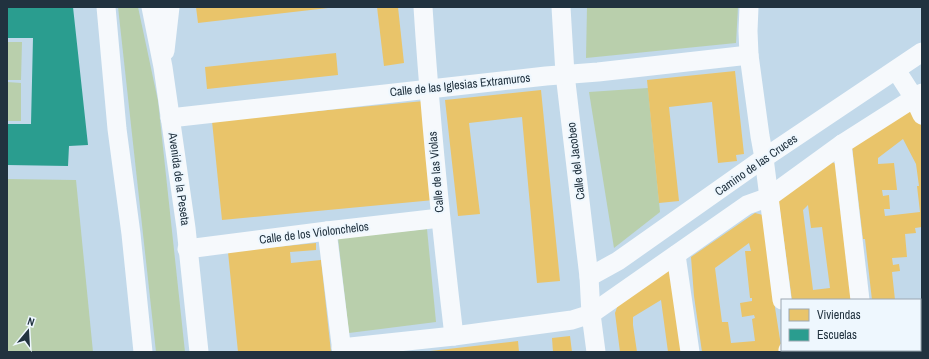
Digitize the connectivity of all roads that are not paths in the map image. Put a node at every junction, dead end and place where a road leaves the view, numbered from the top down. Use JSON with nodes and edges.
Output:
{"nodes":[{"id":1,"x":106,"y":7,"type":"edge"},
{"id":2,"x":151,"y":7,"type":"edge"},
{"id":3,"x":170,"y":7,"type":"edge"},
{"id":4,"x":423,"y":7,"type":"edge"},
{"id":5,"x":561,"y":7,"type":"edge"},
{"id":6,"x":749,"y":7,"type":"edge"},
{"id":7,"x":922,"y":52,"type":"edge"},
{"id":8,"x":749,"y":55,"type":"junction"},
{"id":9,"x":163,"y":67,"type":"junction"},
{"id":10,"x":896,"y":70,"type":"junction"},
{"id":11,"x":565,"y":74,"type":"junction"},
{"id":12,"x":428,"y":89,"type":"junction"},
{"id":13,"x":918,"y":95,"type":"edge"},
{"id":14,"x":922,"y":115,"type":"edge"},
{"id":15,"x":170,"y":118,"type":"junction"},
{"id":16,"x":842,"y":144,"type":"junction"},
{"id":17,"x":764,"y":158,"type":"junction"},
{"id":18,"x":769,"y":196,"type":"junction"},
{"id":19,"x":440,"y":218,"type":"junction"},
{"id":20,"x":327,"y":231,"type":"junction"},
{"id":21,"x":188,"y":249,"type":"junction"},
{"id":22,"x":676,"y":255,"type":"junction"},
{"id":23,"x":589,"y":277,"type":"junction"},
{"id":24,"x":782,"y":299,"type":"edge"},
{"id":25,"x":860,"y":299,"type":"edge"},
{"id":26,"x":591,"y":314,"type":"junction"},
{"id":27,"x":454,"y":336,"type":"junction"},
{"id":28,"x":341,"y":350,"type":"edge"},
{"id":29,"x":143,"y":352,"type":"edge"},
{"id":30,"x":199,"y":352,"type":"edge"},
{"id":31,"x":596,"y":352,"type":"edge"},
{"id":32,"x":690,"y":352,"type":"edge"}],
"edges":[{"from":1,"to":29,"type":"street"},
{"from":2,"to":9,"type":"street","name":"Avenida de la Peseta"},
{"from":3,"to":9,"type":"street"},
{"from":4,"to":12,"type":"street","name":"Calle de las Violas"},
{"from":5,"to":11,"type":"street","name":"Calle del Jacobeo"},
{"from":6,"to":8,"type":"street"},
{"from":7,"to":10,"type":"street","name":"Camino de las Cruces"},
{"from":8,"to":11,"type":"street","name":"Calle de las Iglesias Extramuros"},
{"from":8,"to":17,"type":"street"},
{"from":9,"to":15,"type":"street","name":"Avenida de la Peseta"},
{"from":10,"to":13,"type":"street"},
{"from":10,"to":17,"type":"street","name":"Camino de las Cruces"},
{"from":11,"to":12,"type":"street","name":"Calle de las Iglesias Extramuros"},
{"from":11,"to":23,"type":"street","name":"Calle del Jacobeo"},
{"from":12,"to":15,"type":"street","name":"Calle de las Iglesias Extramuros"},
{"from":12,"to":19,"type":"street","name":"Calle de las Violas"},
{"from":13,"to":14,"type":"street"},
{"from":13,"to":16,"type":"street"},
{"from":15,"to":21,"type":"street","name":"Avenida de la Peseta"},
{"from":16,"to":18,"type":"street"},
{"from":16,"to":25,"type":"street"},
{"from":17,"to":18,"type":"street"},
{"from":17,"to":23,"type":"street","name":"Camino de las Cruces"},
{"from":18,"to":22,"type":"street"},
{"from":18,"to":24,"type":"street"},
{"from":19,"to":20,"type":"street","name":"Calle de los Violonchelos"},
{"from":19,"to":27,"type":"street","name":"Calle de las Violas"},
{"from":20,"to":21,"type":"street","name":"Calle de los Violonchelos"},
{"from":20,"to":28,"type":"street"},
{"from":21,"to":30,"type":"street","name":"Avenida de la Peseta"},
{"from":22,"to":26,"type":"street"},
{"from":22,"to":32,"type":"street"},
{"from":23,"to":26,"type":"street","name":"Calle del Jacobeo"},
{"from":26,"to":27,"type":"street"},
{"from":26,"to":31,"type":"street","name":"Calle del Jacobeo"},
{"from":27,"to":28,"type":"street"}]}
